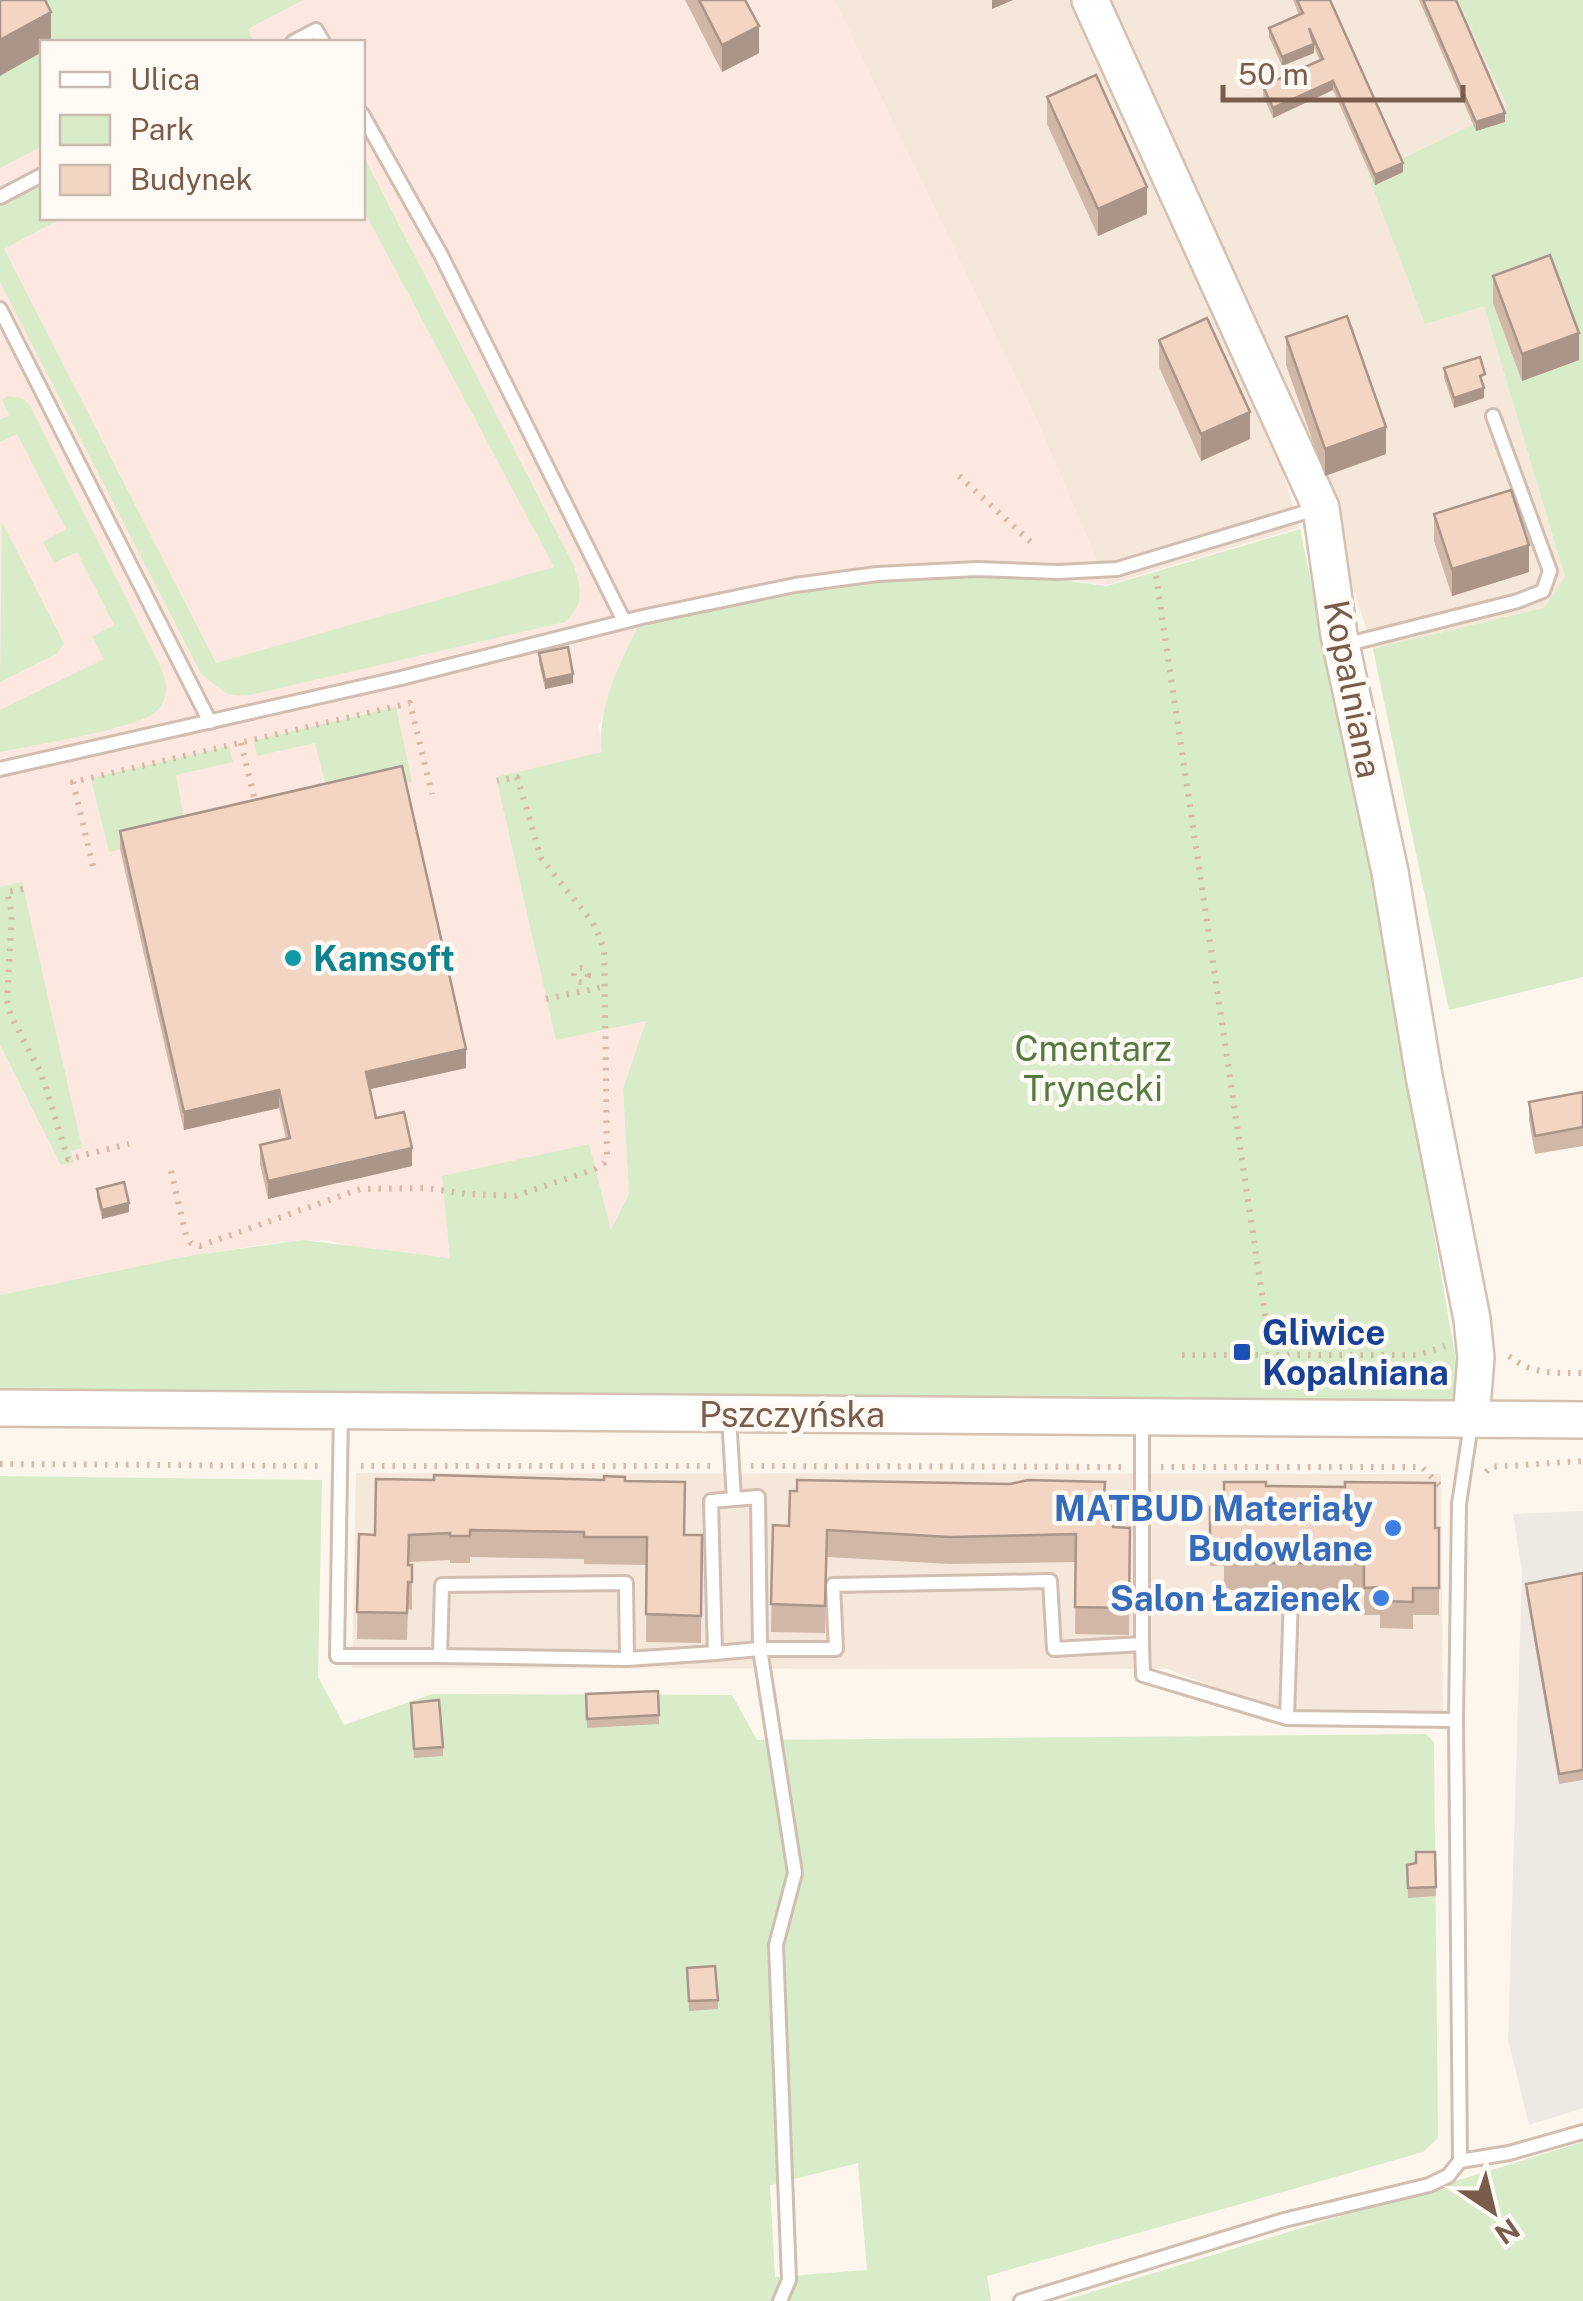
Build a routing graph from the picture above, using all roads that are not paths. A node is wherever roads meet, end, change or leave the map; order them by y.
1 (1090, 0) edge
2 (297, 40) edge
3 (321, 40) edge
4 (365, 119) edge
5 (40, 175) edge
6 (0, 197) edge
7 (0, 309) edge
8 (1493, 416) dead end
9 (1321, 508) junction
10 (624, 622) junction
11 (1342, 645) junction
12 (210, 722) junction
13 (0, 769) edge
14 (0, 1408) edge
15 (341, 1410) junction
16 (728, 1414) junction
17 (1142, 1417) junction
18 (1472, 1419) junction
19 (1583, 1420) edge
20 (734, 1499) junction
21 (1291, 1596) dead end
22 (1142, 1644) junction
23 (760, 1649) junction
24 (716, 1652) junction
25 (440, 1656) junction
26 (627, 1659) junction
27 (1288, 1718) junction
28 (1456, 1720) junction
29 (1583, 2132) edge
30 (1460, 2161) junction
31 (780, 2301) edge
32 (1021, 2301) edge

1 - 9 main road, Kopalniana
2 - 3 lane
4 - 10 lane
5 - 6 lane
7 - 12 lane
8 - 11 lane
9 - 10 lane
9 - 11 main road, Kopalniana
10 - 12 lane
11 - 18 main road, Kopalniana
12 - 13 lane
14 - 15 main road, Pszczyńska
15 - 16 main road, Pszczyńska
15 - 25 lane
16 - 17 main road, Pszczyńska
16 - 20 lane
17 - 18 main road, Pszczyńska
17 - 22 lane
18 - 19 main road, Pszczyńska
18 - 28 lane
20 - 23 lane
20 - 24 lane
21 - 27 lane
22 - 23 lane
22 - 27 lane
23 - 24 lane
23 - 31 lane
24 - 26 lane
25 - 26 lane
25 - 26 lane
27 - 28 lane
28 - 30 lane
29 - 30 lane
30 - 32 lane

